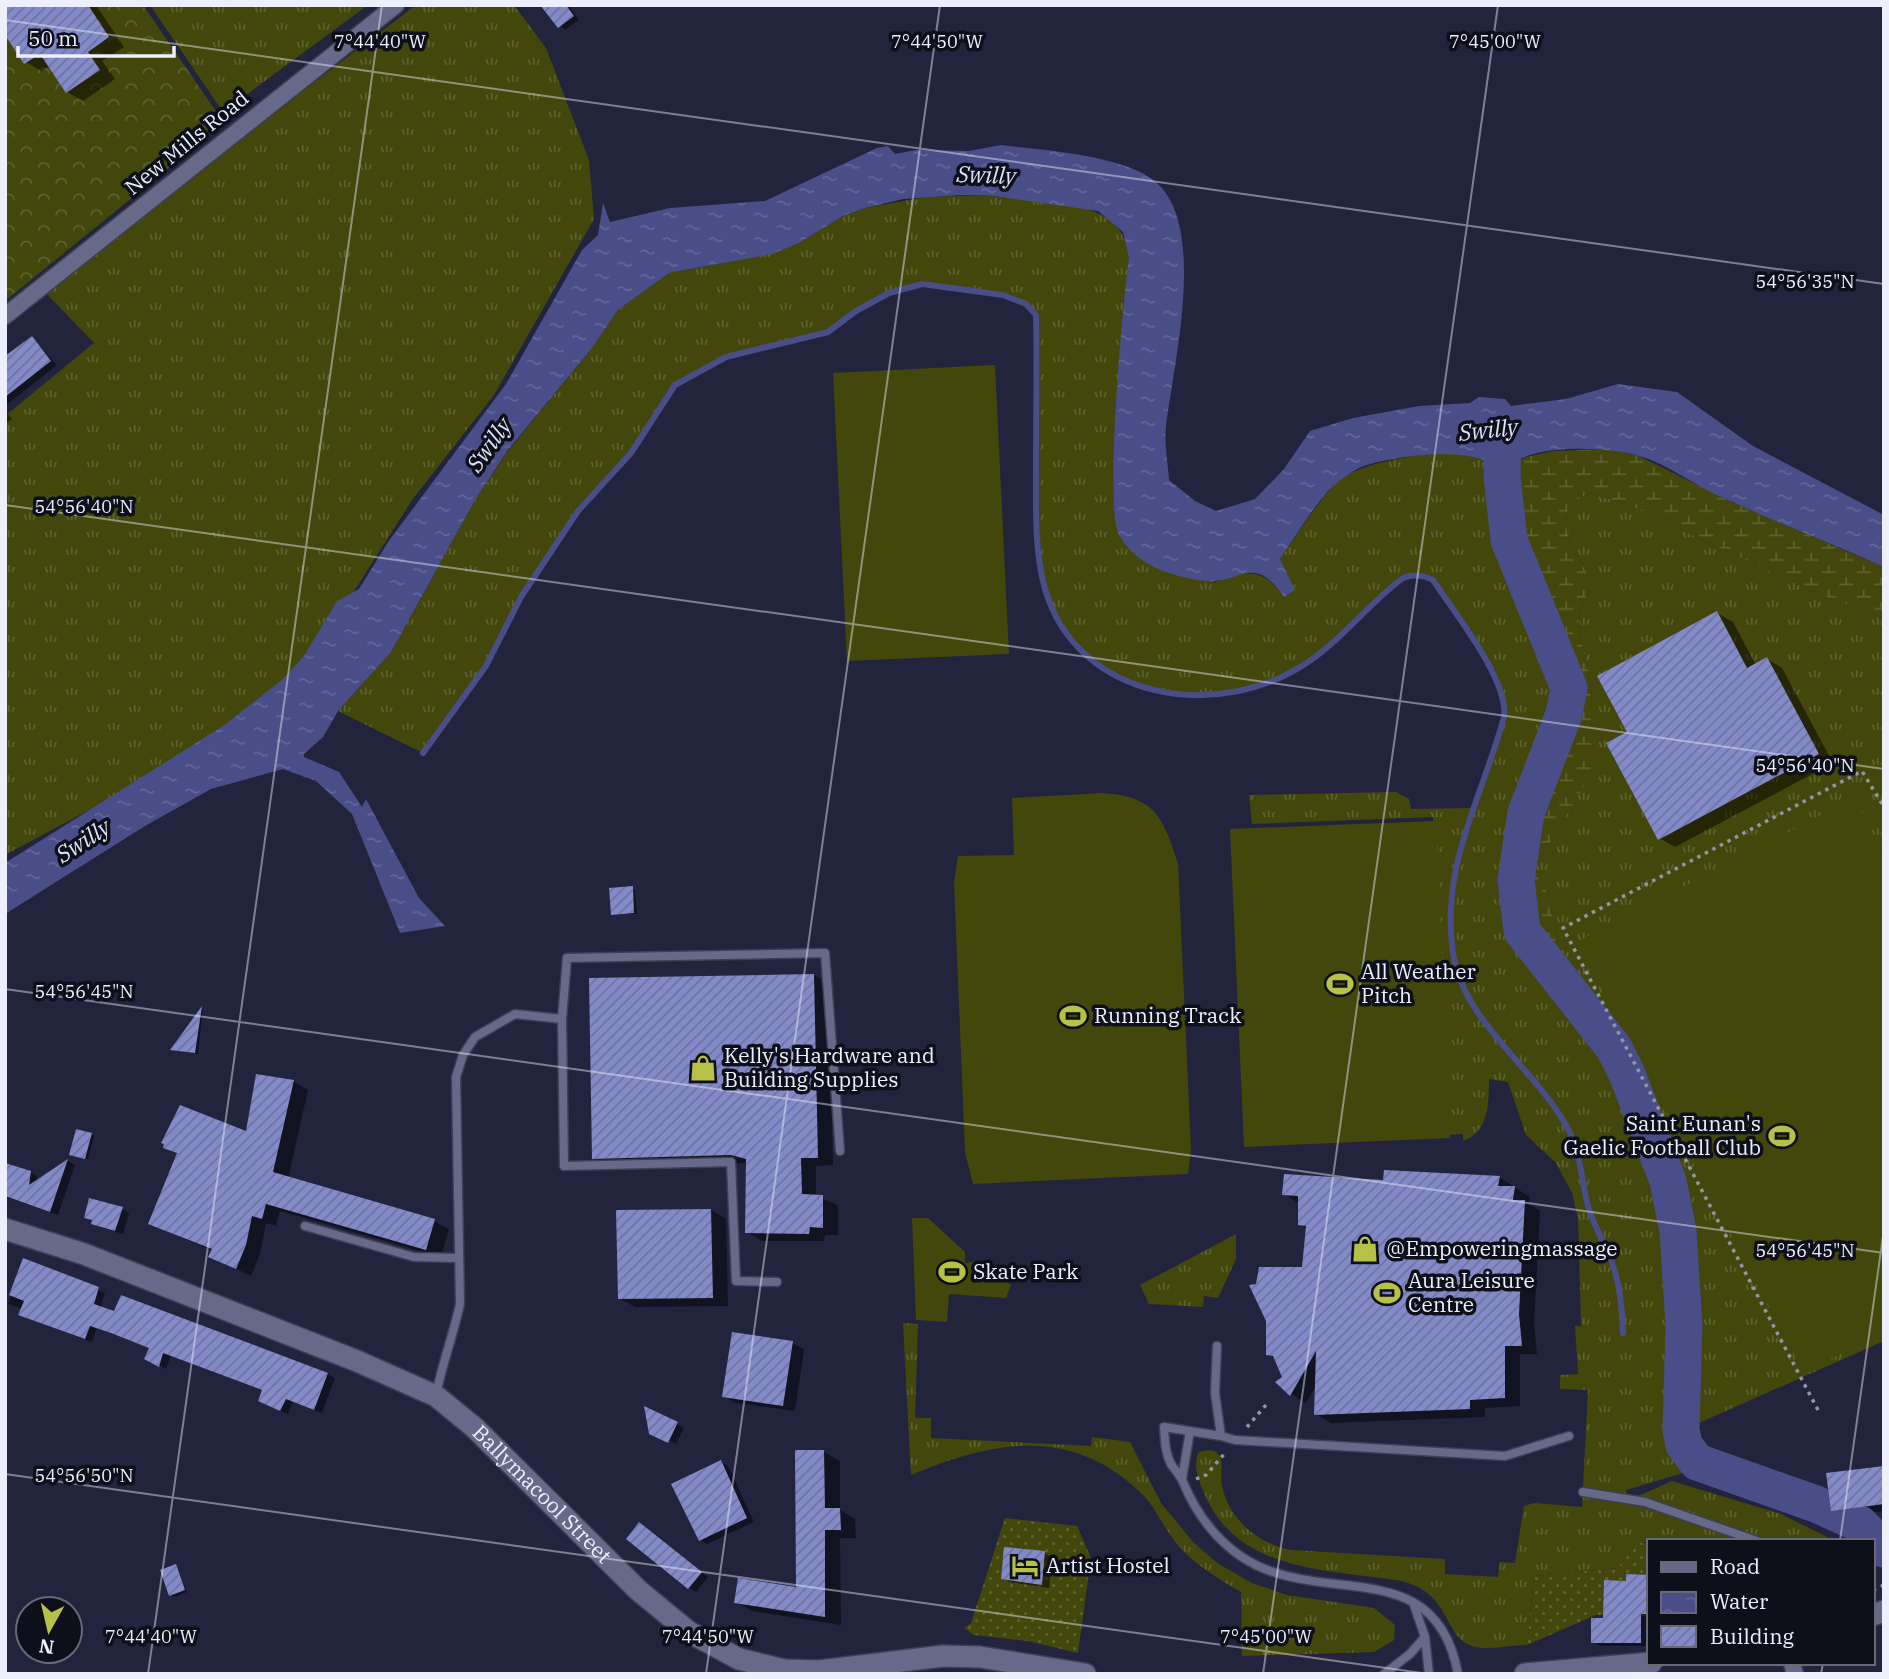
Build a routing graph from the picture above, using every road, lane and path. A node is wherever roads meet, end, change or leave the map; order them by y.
1 (397, 5) edge
2 (5, 316) edge
3 (1884, 801) edge
4 (562, 1019) junction
5 (840, 1151) dead end
6 (305, 1226) dead end
7 (5, 1229) edge
8 (458, 1258) junction
9 (777, 1282) dead end
10 (1217, 1346) dead end
11 (436, 1396) junction
12 (1266, 1405) dead end
13 (1818, 1410) dead end
14 (1190, 1432) junction
15 (1221, 1436) junction
16 (1569, 1436) dead end
17 (1236, 1440) junction
18 (1182, 1482) junction
19 (1583, 1492) dead end
20 (1751, 1539) edge
21 (1884, 1586) edge
22 (1875, 1589) edge
23 (1414, 1605) junction
24 (1425, 1637) junction
25 (1647, 1663) edge
26 (761, 1670) edge
27 (1084, 1674) edge
28 (1384, 1674) edge
29 (1429, 1674) edge
30 (1458, 1674) edge
31 (1525, 1674) edge

1 - 2 street, New Mills Road
3 - 13 path
4 - 5 lane
4 - 8 lane
4 - 9 lane
6 - 8 lane
7 - 11 main road, Ballymacool Street
8 - 11 lane
10 - 15 lane
11 - 26 main road, Ballymacool Street
12 - 17 path
14 - 15 lane
14 - 18 lane
14 - 18 lane
15 - 17 lane
16 - 17 lane
17 - 18 path
18 - 23 lane
19 - 20 lane
21 - 22 path
23 - 24 lane
23 - 30 lane
24 - 28 lane
24 - 29 lane
25 - 31 main road
26 - 27 main road, Ballymacool Street

